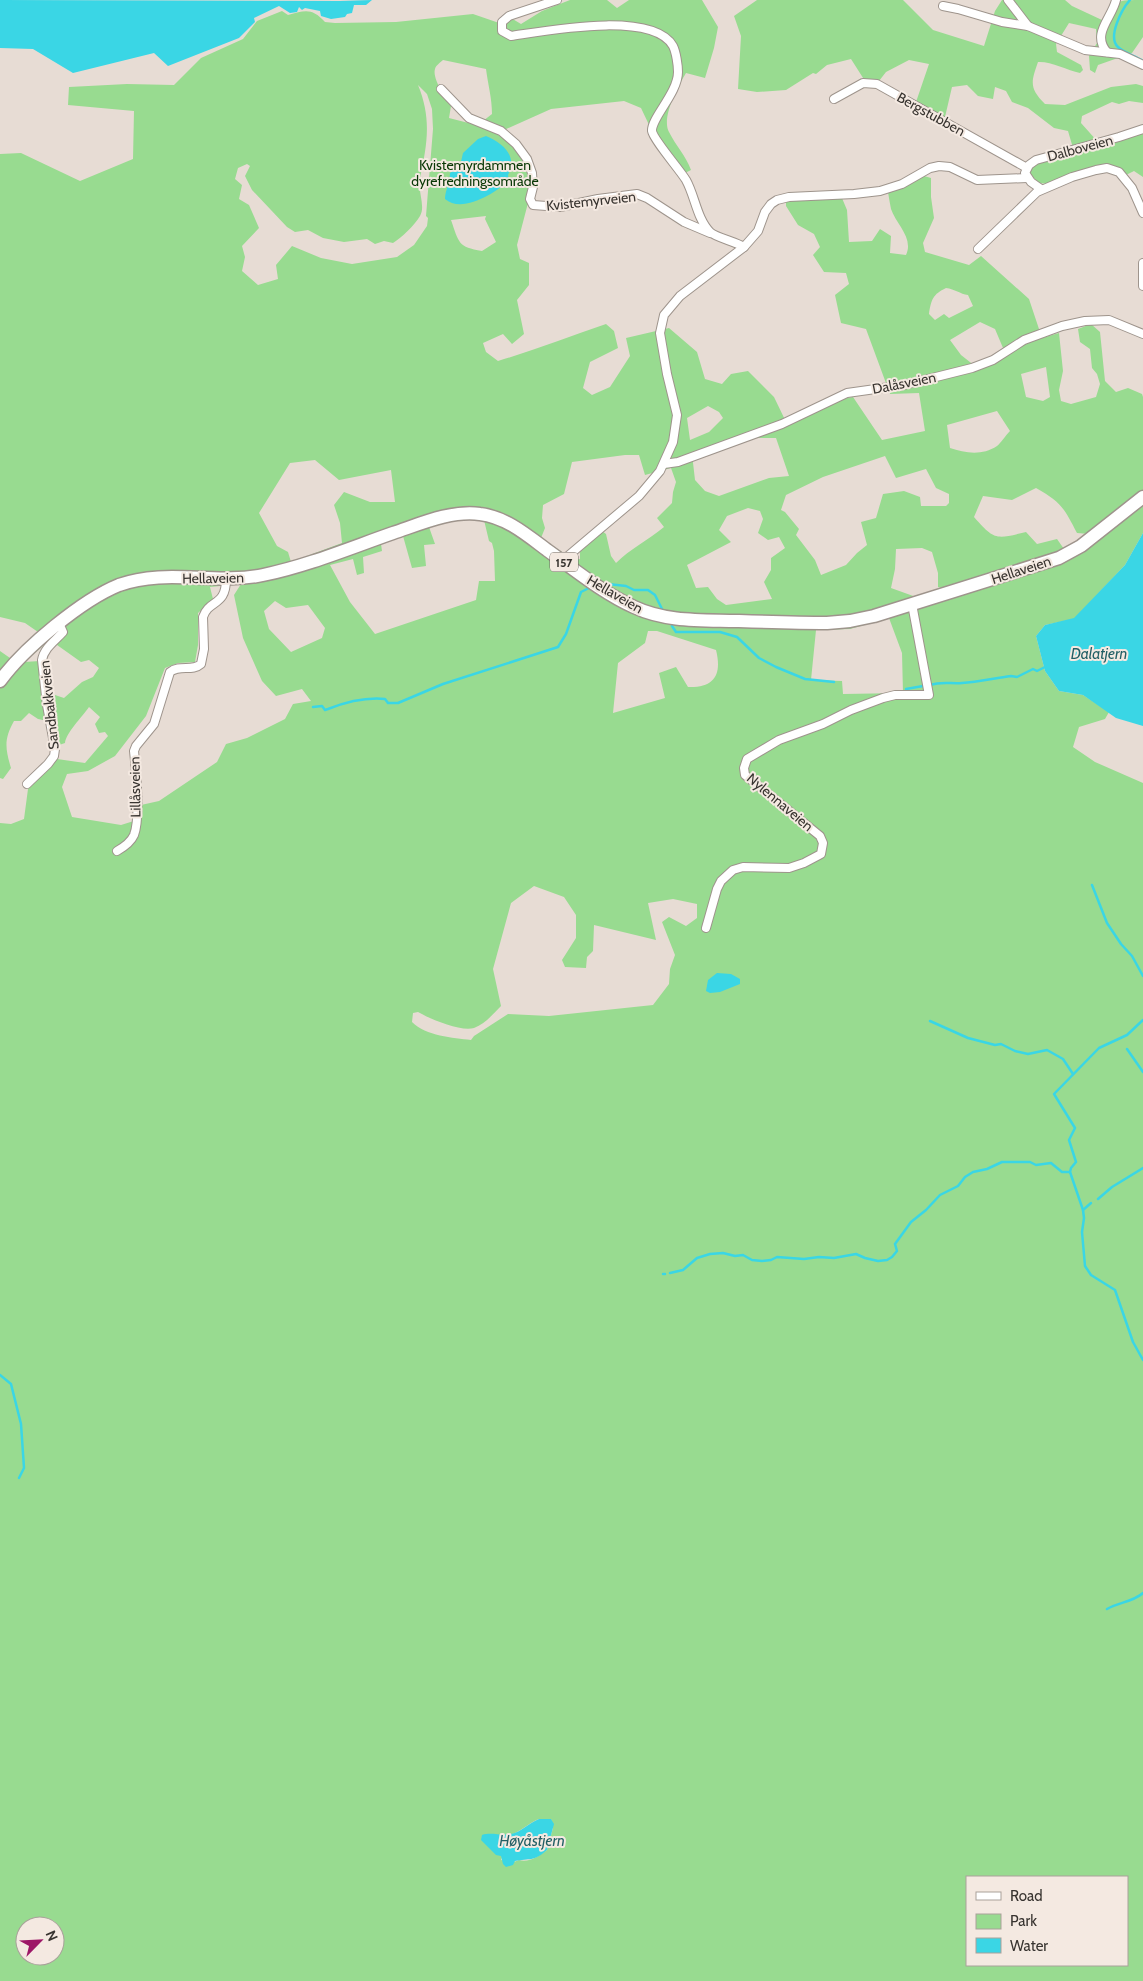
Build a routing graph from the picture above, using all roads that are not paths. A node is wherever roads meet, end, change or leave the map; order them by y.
1 (557, 0) edge
2 (1008, 0) edge
3 (1116, 0) edge
4 (943, 6) dead end
5 (1028, 26) junction
6 (1107, 52) junction
7 (1143, 65) edge
8 (440, 90) dead end
9 (834, 99) dead end
10 (1143, 129) edge
11 (1027, 168) junction
12 (1028, 178) junction
13 (1041, 189) junction
14 (1143, 213) edge
15 (710, 233) junction
16 (744, 247) junction
17 (978, 249) dead end
18 (1143, 263) edge
19 (1143, 286) edge
20 (1143, 334) edge
21 (664, 464) junction
22 (1143, 497) edge
23 (562, 561) junction
24 (226, 579) junction
25 (912, 604) junction
26 (59, 623) junction
27 (0, 681) edge
28 (27, 784) dead end
29 (117, 851) dead end
30 (706, 928) dead end

1 - 15 street
2 - 5 street
3 - 6 street
4 - 5 street
5 - 6 street
6 - 7 street
8 - 15 street, Kvistemyrveien
9 - 11 street, Bergstubben
10 - 11 street, Dalboveien
11 - 12 street
12 - 13 street
12 - 16 street
13 - 14 street, Dalboveien
13 - 17 street
15 - 16 street
16 - 21 street
18 - 19 street
20 - 21 street, Dalåsveien
21 - 23 street
22 - 25 main road, Hellaveien / 157
23 - 24 main road, Hellaveien / 157
23 - 25 main road, Hellaveien / 157
24 - 26 main road, Hellaveien / 157
24 - 29 street, Lillåsveien
25 - 30 street, Nylennaveien
26 - 27 main road, Hellaveien / 157
26 - 28 street, Sandbakkveien

